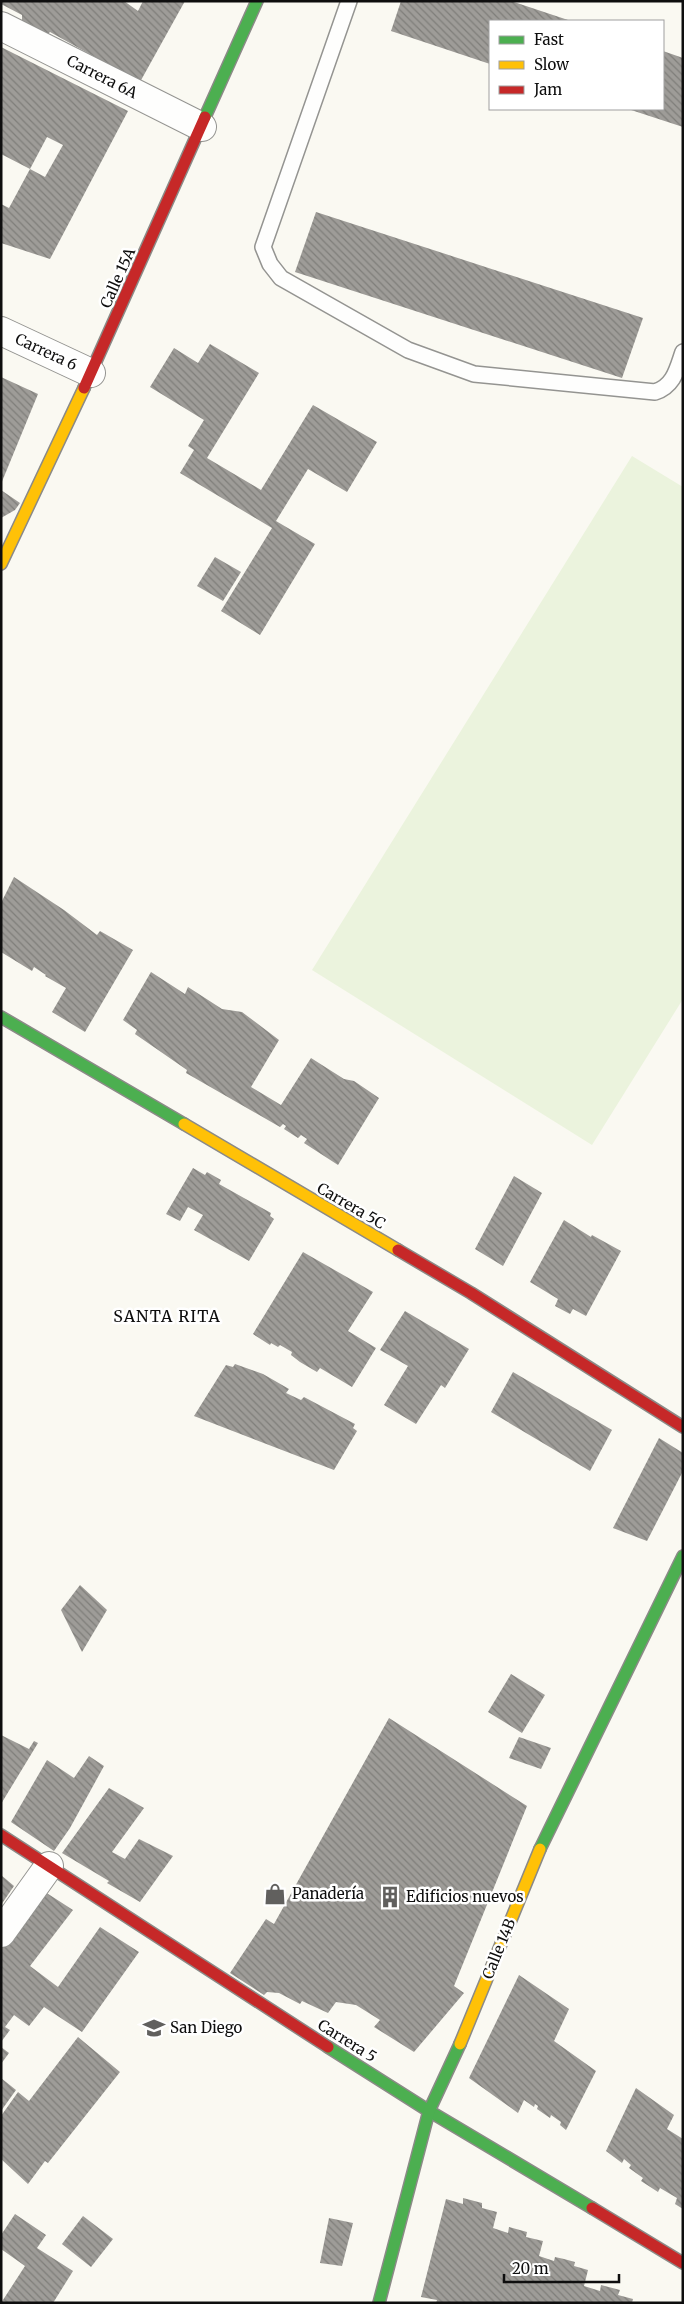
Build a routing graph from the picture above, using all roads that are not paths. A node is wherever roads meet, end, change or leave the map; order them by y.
1 (257, 1) edge
2 (348, 1) edge
3 (1, 26) edge
4 (202, 127) junction
5 (1, 331) edge
6 (683, 352) edge
7 (91, 373) junction
8 (1, 564) edge
9 (1, 1017) edge
10 (683, 1427) edge
11 (683, 1556) edge
12 (1, 1834) edge
13 (49, 1866) junction
14 (1, 1933) edge
15 (429, 2111) junction
16 (683, 2262) edge
17 (379, 2303) edge

1 - 4 street, Calle 15A
2 - 6 lane
3 - 4 street, Carrera 6A
4 - 7 street, Calle 15A
5 - 7 street, Carrera 6
7 - 8 street, Calle 15A
9 - 10 street, Carrera 5C
11 - 15 street, Calle 14B
12 - 13 street, Carrera 5
13 - 14 street
13 - 15 street, Carrera 5
15 - 16 street, Carrera 5
15 - 17 street, Calle 14B

